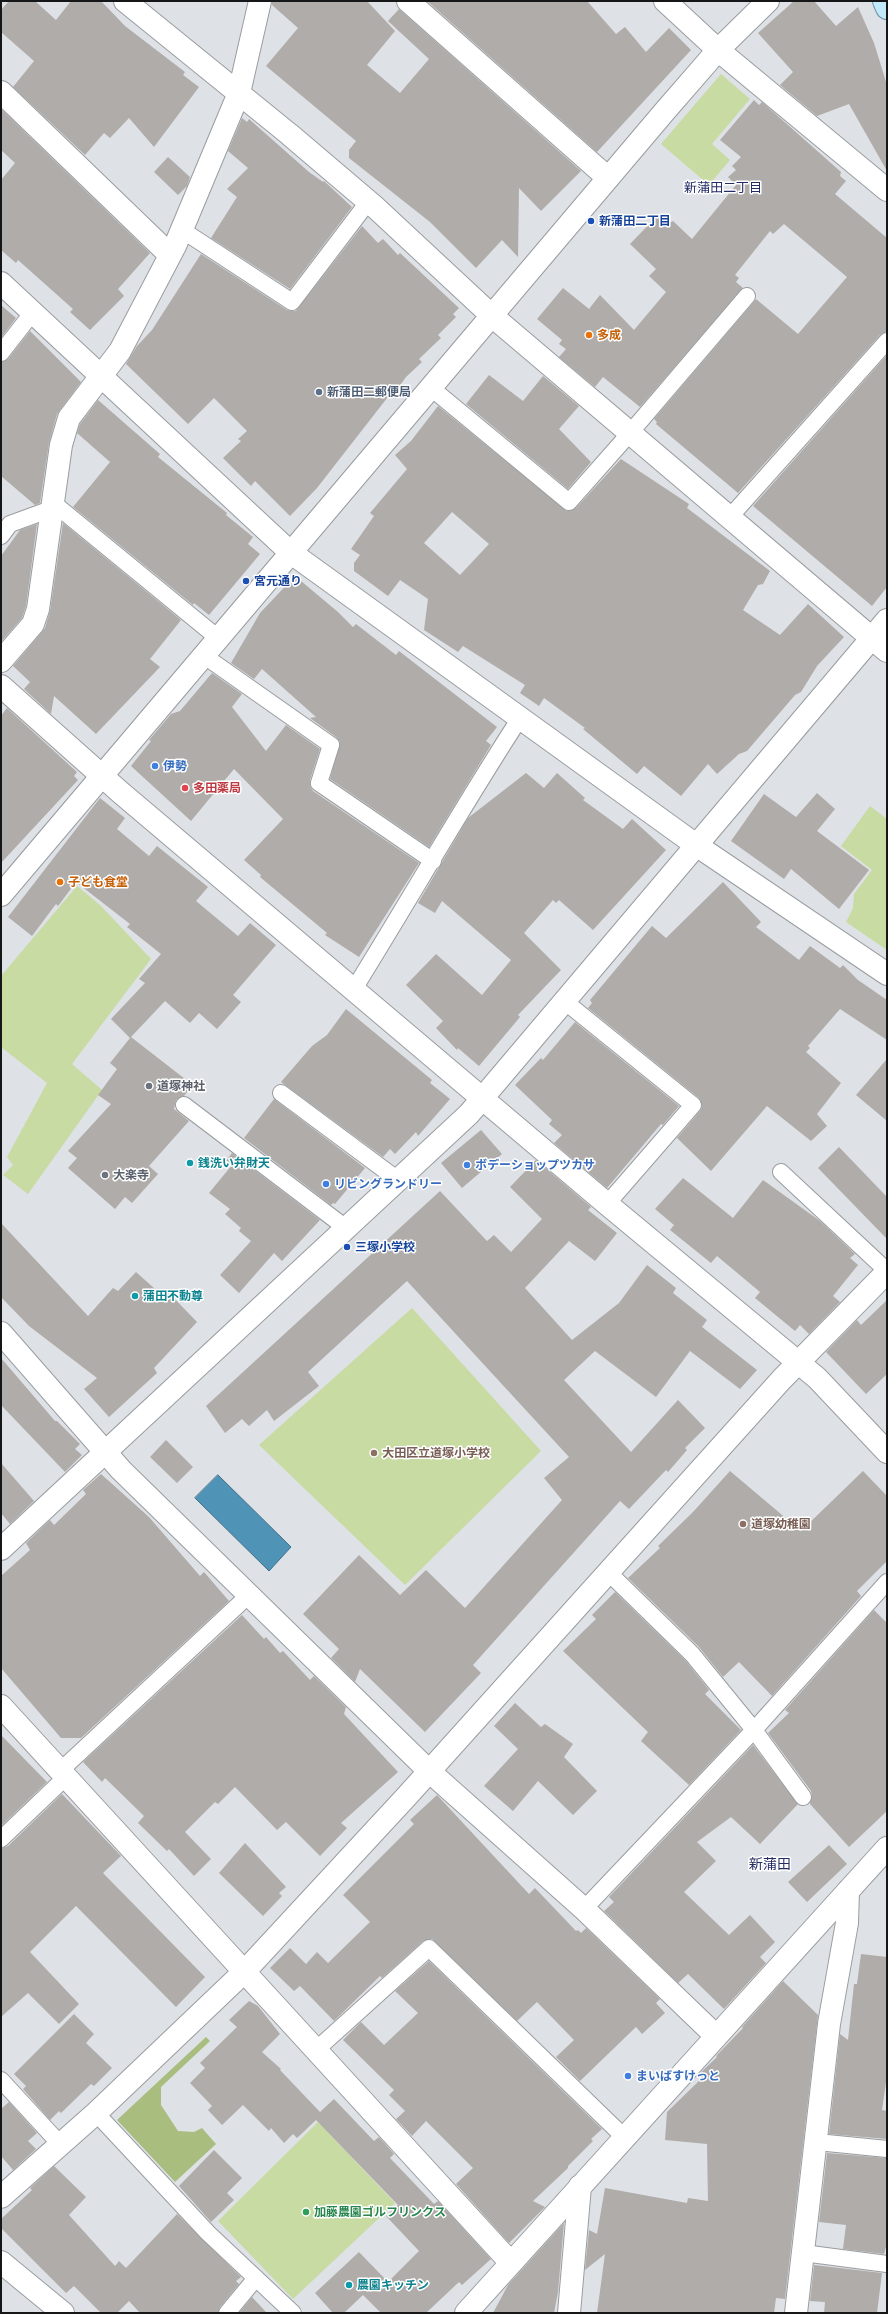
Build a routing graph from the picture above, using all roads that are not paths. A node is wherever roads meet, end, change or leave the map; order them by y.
1 (125, 1) edge
2 (260, 1) edge
3 (408, 1) edge
4 (665, 1) edge
5 (768, 1) edge
6 (884, 1) edge
7 (887, 8) edge
8 (718, 50) junction
9 (1, 92) edge
10 (239, 93) junction
11 (608, 178) junction
12 (887, 190) edge
13 (368, 202) junction
14 (182, 230) junction
15 (170, 255) junction
16 (1, 282) edge
17 (746, 296) dead end
18 (33, 312) junction
19 (491, 315) junction
20 (887, 341) edge
21 (1, 352) edge
22 (102, 376) junction
23 (430, 387) junction
24 (630, 433) junction
25 (52, 505) junction
26 (729, 518) junction
27 (1, 536) edge
28 (290, 552) junction
29 (887, 620) edge
30 (218, 638) junction
31 (879, 645) edge
32 (203, 655) junction
33 (1, 661) edge
34 (2, 688) edge
35 (520, 718) junction
36 (101, 776) junction
37 (696, 845) junction
38 (433, 860) junction
39 (1, 894) edge
40 (887, 974) edge
41 (354, 989) junction
42 (563, 1000) junction
43 (281, 1093) dead end
44 (483, 1097) junction
45 (184, 1105) dead end
46 (781, 1172) dead end
47 (398, 1180) junction
48 (607, 1204) junction
49 (346, 1228) junction
50 (887, 1272) edge
51 (1, 1333) edge
52 (798, 1361) junction
53 (887, 1452) edge
54 (105, 1453) junction
55 (4, 1540) edge
56 (608, 1572) junction
57 (887, 1582) edge
58 (250, 1594) junction
59 (1, 1706) edge
60 (754, 1730) junction
61 (429, 1771) junction
62 (64, 1773) junction
63 (803, 1797) dead end
64 (1, 1839) edge
65 (887, 1848) edge
66 (848, 1891) junction
67 (584, 1909) junction
68 (245, 1971) junction
69 (716, 2036) junction
70 (317, 2049) junction
71 (1, 2080) edge
72 (96, 2113) junction
73 (624, 2137) junction
74 (817, 2142) junction
75 (60, 2144) junction
76 (887, 2149) edge
77 (580, 2186) junction
78 (1, 2197) edge
79 (803, 2253) junction
80 (1, 2262) edge
81 (511, 2263) junction
82 (887, 2264) edge
83 (256, 2278) junction
84 (63, 2313) edge
85 (227, 2313) edge
86 (293, 2313) edge
87 (466, 2313) edge
88 (569, 2313) edge
89 (796, 2313) edge

1 - 10 street
2 - 10 street
3 - 11 street
4 - 8 street
5 - 8 street
6 - 7 main road
8 - 11 street
8 - 12 street
9 - 15 street
10 - 13 street
10 - 14 street
11 - 19 street
13 - 14 lane
13 - 19 street
14 - 15 street
15 - 22 street
16 - 18 street
17 - 24 lane
18 - 21 lane
18 - 22 street
19 - 23 street
19 - 24 street
20 - 26 lane
22 - 25 street
22 - 28 street
23 - 24 lane
23 - 28 street
24 - 26 street
25 - 27 lane
25 - 30 lane
25 - 33 street
26 - 31 street
28 - 30 street
28 - 35 street
29 - 31 street
30 - 32 street
31 - 37 street
32 - 36 street
32 - 38 lane
34 - 36 street
35 - 37 street
35 - 38 lane
36 - 39 street
36 - 41 street
37 - 40 street
37 - 42 street
38 - 41 lane
41 - 44 street
42 - 44 street
42 - 48 lane
43 - 47 lane
44 - 47 street
44 - 48 street
45 - 49 lane
46 - 50 lane
47 - 49 street
48 - 52 street
49 - 54 street
50 - 52 street
51 - 54 street
52 - 53 street
52 - 56 street
54 - 55 street
54 - 58 street
56 - 60 lane
56 - 61 street
57 - 60 lane
58 - 61 street
58 - 62 lane
59 - 62 street
60 - 63 lane
60 - 67 lane
61 - 67 street
61 - 68 street
62 - 64 lane
62 - 68 street
65 - 66 street
66 - 69 street
66 - 74 street
67 - 69 street
68 - 70 street
68 - 72 street
69 - 73 street
70 - 73 lane
70 - 81 street
71 - 75 lane
72 - 75 street
72 - 83 lane
73 - 77 street
74 - 76 lane
74 - 79 street
75 - 78 street
77 - 81 street
77 - 88 street
79 - 82 lane
79 - 89 street
80 - 84 street
81 - 87 street
83 - 85 lane
83 - 86 lane

